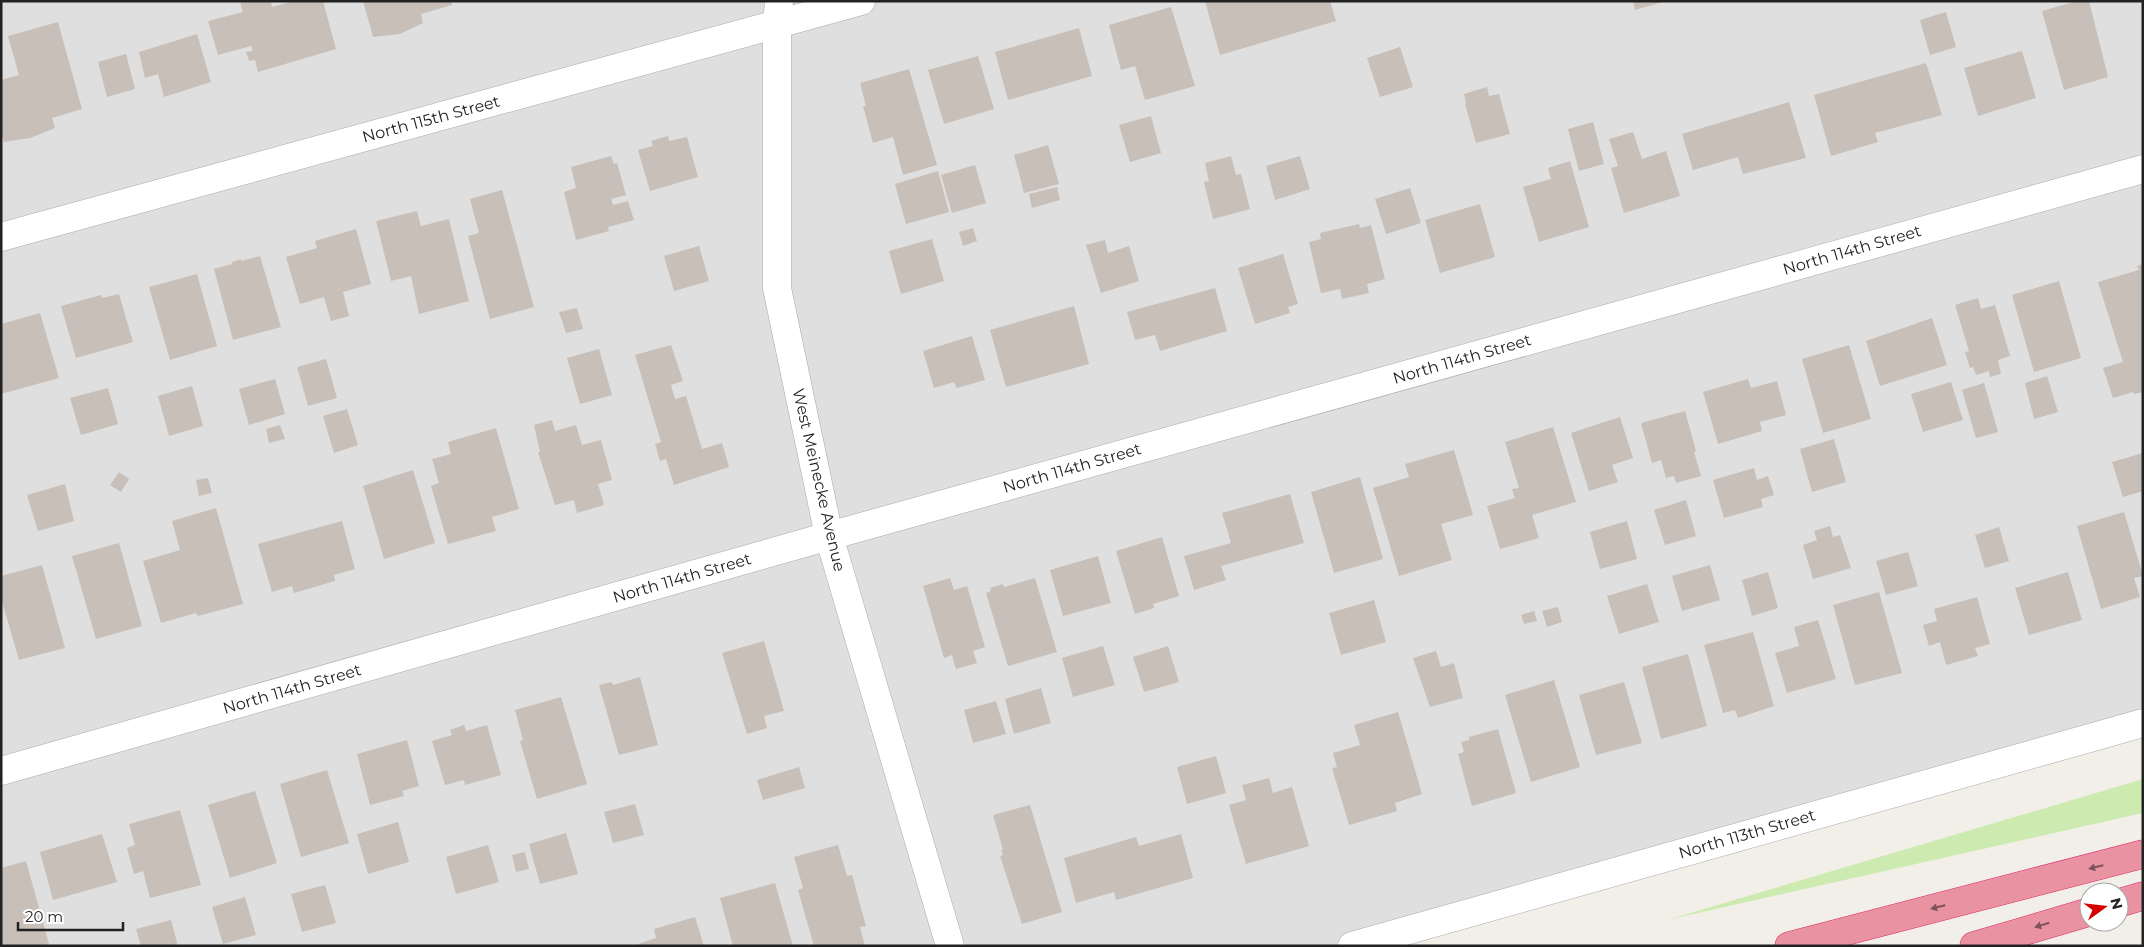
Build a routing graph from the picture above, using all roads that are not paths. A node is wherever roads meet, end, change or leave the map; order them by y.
1 (861, 1) edge
2 (778, 13) edge
3 (2143, 168) edge
4 (1, 237) edge
5 (829, 536) junction
6 (2143, 723) edge
7 (1, 771) edge
8 (2143, 854) edge
9 (2143, 896) edge
10 (2129, 900) edge
11 (2079, 915) edge
12 (950, 946) edge
13 (1352, 946) edge
14 (1790, 946) edge
15 (1974, 946) edge

1 - 2 street, North 115th Street
2 - 4 street, North 115th Street
2 - 5 street, West Meinecke Avenue
3 - 5 street, North 114th Street
5 - 7 street, North 114th Street
5 - 12 street, West Meinecke Avenue
6 - 13 street, North 113th Street
8 -> 14 highway
9 - 10 highway
11 -> 15 highway

